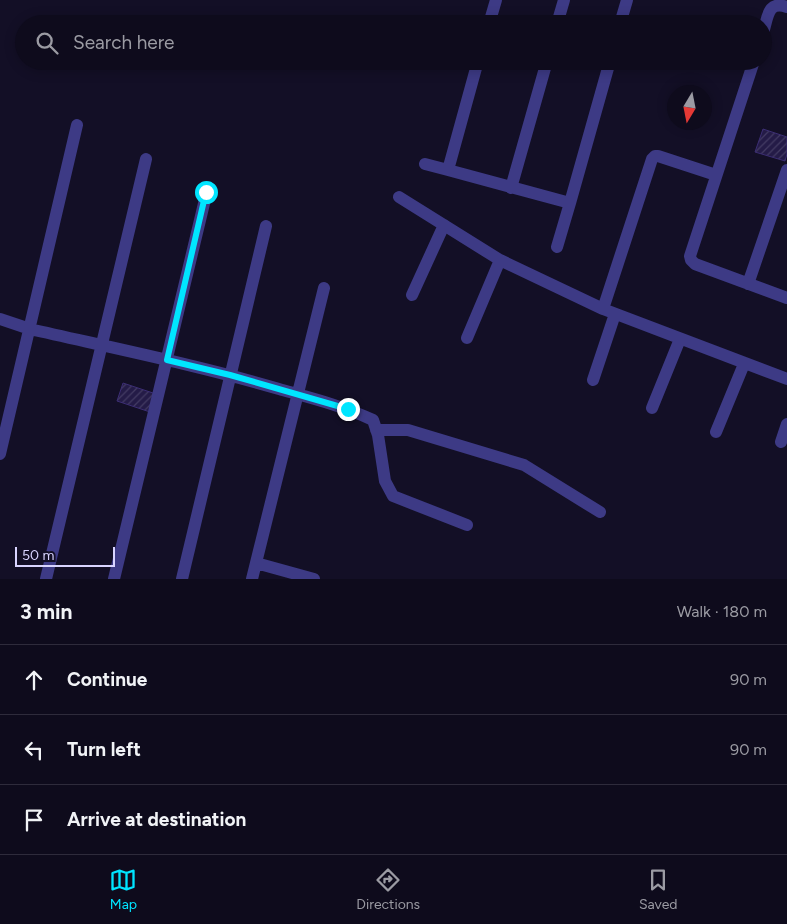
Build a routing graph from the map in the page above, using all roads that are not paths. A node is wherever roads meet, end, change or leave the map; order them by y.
1 (496, 0) edge
2 (564, 0) edge
3 (627, 0) edge
4 (782, 4) edge
5 (492, 15) edge
6 (560, 15) edge
7 (623, 15) edge
8 (769, 15) edge
9 (476, 70) edge
10 (544, 70) edge
11 (607, 70) edge
12 (751, 70) edge
13 (77, 125) dead end
14 (146, 159) dead end
15 (425, 164) dead end
16 (448, 170) junction
17 (787, 170) edge
18 (716, 174) junction
19 (511, 188) junction
20 (206, 192) dead end
21 (399, 197) dead end
22 (570, 203) junction
23 (444, 225) junction
24 (266, 226) dead end
25 (557, 248) dead end
26 (500, 260) junction
27 (748, 284) junction
28 (324, 288) dead end
29 (412, 295) dead end
30 (787, 298) edge
31 (603, 309) junction
32 (615, 314) junction
33 (0, 319) edge
34 (30, 329) junction
35 (467, 338) dead end
36 (680, 339) junction
37 (102, 346) junction
38 (167, 360) junction
39 (744, 364) junction
40 (230, 375) junction
41 (787, 379) edge
42 (593, 380) dead end
43 (297, 394) junction
44 (652, 408) dead end
45 (787, 424) edge
46 (376, 430) junction
47 (716, 432) dead end
48 (781, 442) dead end
49 (0, 454) edge
50 (600, 512) dead end
51 (467, 525) dead end
52 (256, 563) junction
53 (46, 579) edge
54 (114, 579) edge
55 (182, 579) edge
56 (252, 579) edge
57 (314, 579) edge

1 - 5 street
2 - 6 street
3 - 7 street
4 - 8 street
9 - 16 street
10 - 19 street
11 - 22 street
12 - 18 street
13 - 34 street
14 - 37 street
15 - 16 street
16 - 19 street
17 - 27 street
18 - 27 street
18 - 31 street
19 - 22 street
20 - 38 street
21 - 23 street
22 - 25 street
23 - 26 street
23 - 29 street
24 - 40 street
26 - 31 street
26 - 35 street
27 - 30 street
28 - 43 street
31 - 32 street
32 - 36 street
32 - 42 street
33 - 34 street
34 - 37 street
34 - 49 street
36 - 39 street
36 - 44 street
37 - 38 street
37 - 53 street
38 - 40 street
38 - 54 street
39 - 41 street
39 - 47 street
40 - 43 street
40 - 55 street
43 - 46 street
43 - 52 street
45 - 48 street
46 - 50 street
46 - 51 street
52 - 56 street
52 - 57 street

